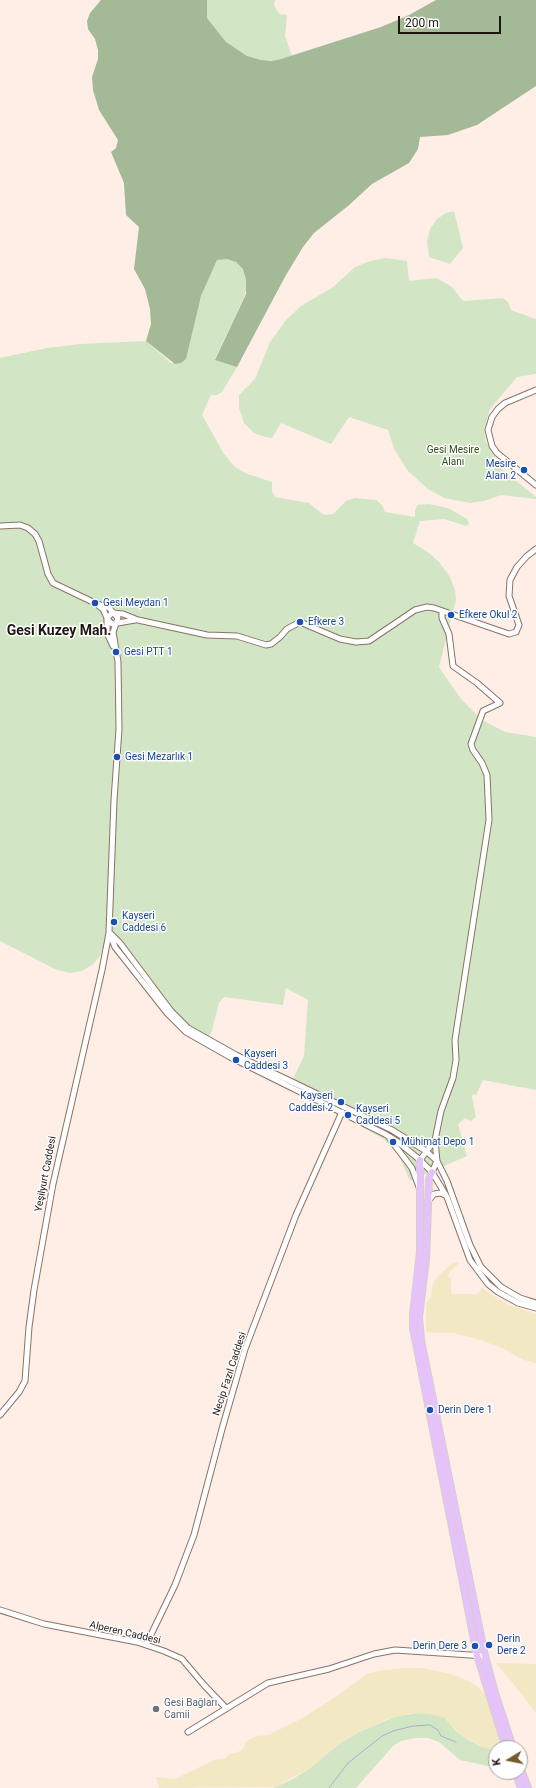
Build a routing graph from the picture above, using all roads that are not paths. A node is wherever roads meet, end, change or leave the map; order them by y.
1 (536, 390) edge
2 (536, 485) edge
3 (0, 526) edge
4 (536, 549) edge
5 (95, 603) junction
6 (442, 611) junction
7 (114, 613) junction
8 (107, 618) junction
9 (138, 620) junction
10 (115, 624) junction
11 (116, 652) junction
12 (109, 932) junction
13 (342, 1112) junction
14 (385, 1134) junction
15 (435, 1140) junction
16 (426, 1151) junction
17 (420, 1160) junction
18 (436, 1161) junction
19 (432, 1172) junction
20 (421, 1197) junction
21 (447, 1197) junction
22 (428, 1202) junction
23 (536, 1303) edge
24 (536, 1308) edge
25 (0, 1415) edge
26 (0, 1610) edge
27 (146, 1645) junction
28 (477, 1655) junction
29 (485, 1656) junction
30 (226, 1708) junction
31 (188, 1732) dead end
32 (504, 1740) edge
33 (510, 1740) edge

1 - 2 street
3 - 5 street
4 - 6 street
5 - 7 street
5 - 8 street
6 - 9 street
6 - 15 street
7 - 8 street
7 - 9 street
7 - 10 street
8 - 10 street
8 - 11 street
9 - 10 street
10 - 11 street, Yeşilyurt Caddesi
11 - 12 street, Yeşilyurt Caddesi
12 - 13 street
12 - 16 street
12 - 25 street, Yeşilyurt Caddesi
13 - 14 street
13 - 27 street, Necip Fazıl Caddesi
14 - 17 street
14 - 20 street
15 - 16 street
15 - 18 street
16 - 17 street
16 - 18 street
17 - 19 street
17 - 20 main road
18 - 19 street
18 - 23 street
19 - 21 street
19 - 22 main road
20 - 28 main road
21 - 22 street
21 - 24 street
22 - 29 main road
26 - 27 street, Alperen Caddesi
27 - 30 street, Alperen Caddesi
28 - 29 street
28 - 30 street
28 - 32 main road
29 - 33 main road
30 - 31 street

